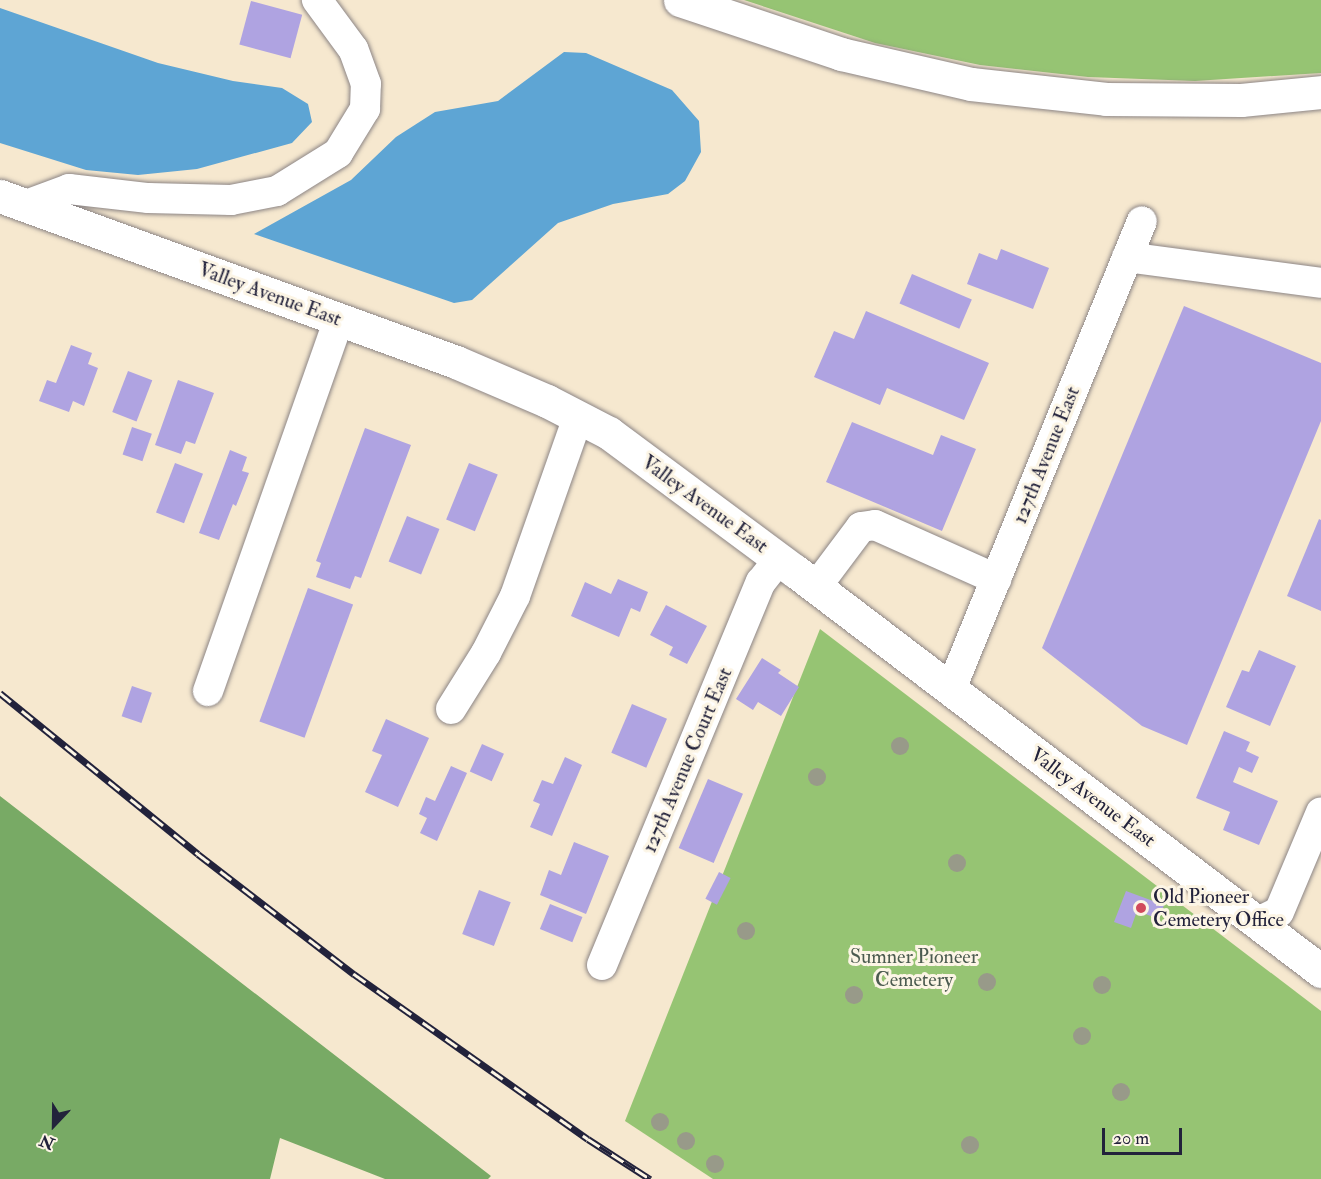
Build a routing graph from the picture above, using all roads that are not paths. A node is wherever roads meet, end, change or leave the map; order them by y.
1 (316, 0) edge
2 (680, 0) edge
3 (1321, 92) edge
4 (13, 201) edge
5 (1142, 221) dead end
6 (1127, 257) junction
7 (1321, 283) edge
8 (339, 319) junction
9 (578, 417) junction
10 (779, 559) junction
11 (996, 579) junction
12 (816, 587) junction
13 (951, 689) junction
14 (208, 691) dead end
15 (451, 709) dead end
16 (1321, 812) edge
17 (1257, 923) junction
18 (602, 965) dead end
19 (1321, 971) edge

1 - 4 street
2 - 3 main road
4 - 8 main road, Valley Avenue East
5 - 6 street, 127th Avenue East
6 - 7 street
6 - 11 street, 127th Avenue East
8 - 9 main road, Valley Avenue East
8 - 14 street
9 - 10 main road, Valley Avenue East
9 - 15 street
10 - 12 main road, Valley Avenue East
10 - 18 street, 127th Avenue Court East
11 - 12 street
11 - 13 street, 127th Avenue East
12 - 13 main road, Valley Avenue East
13 - 17 main road, Valley Avenue East
16 - 17 street
17 - 19 main road, Valley Avenue East

